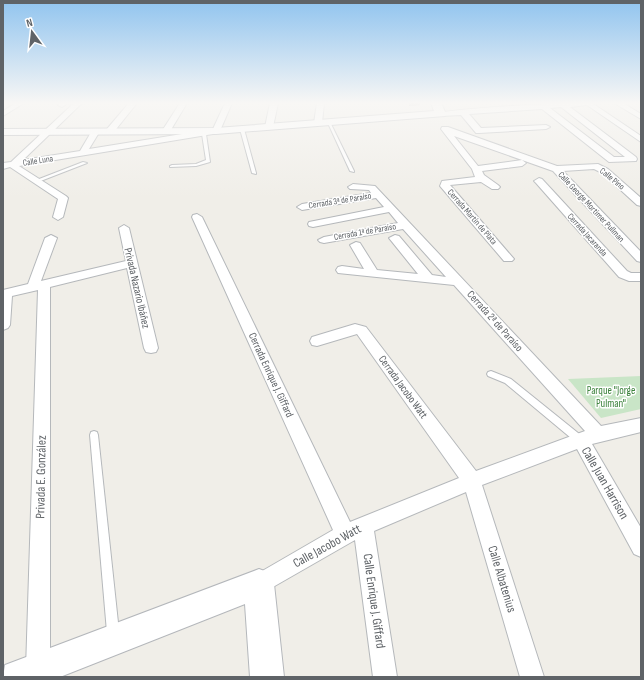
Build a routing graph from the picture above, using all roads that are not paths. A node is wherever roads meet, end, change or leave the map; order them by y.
1 (204, 134) edge
2 (45, 135) edge
3 (94, 135) edge
4 (200, 135) edge
5 (244, 135) edge
6 (330, 135) edge
7 (450, 135) edge
8 (459, 135) edge
9 (580, 135) edge
10 (602, 135) edge
11 (82, 154) junction
12 (85, 163) dead end
13 (522, 163) dead end
14 (3, 166) edge
15 (172, 166) dead end
16 (14, 167) junction
17 (556, 169) junction
18 (352, 170) dead end
19 (3, 173) edge
20 (254, 173) dead end
21 (478, 173) junction
22 (36, 181) junction
23 (539, 181) dead end
24 (353, 187) dead end
25 (495, 187) dead end
26 (378, 195) junction
27 (641, 203) edge
28 (302, 207) dead end
29 (390, 209) junction
30 (58, 217) dead end
31 (197, 217) dead end
32 (313, 224) dead end
33 (406, 225) junction
34 (124, 228) dead end
35 (51, 238) dead end
36 (395, 238) dead end
37 (324, 240) dead end
38 (356, 245) dead end
39 (641, 259) edge
40 (508, 260) dead end
41 (132, 263) junction
42 (342, 270) dead end
43 (372, 272) junction
44 (641, 277) edge
45 (428, 279) junction
46 (459, 282) junction
47 (38, 286) junction
48 (5, 294) edge
49 (3, 325) edge
50 (317, 341) dead end
51 (151, 348) dead end
52 (491, 374) dead end
53 (641, 426) edge
54 (598, 434) junction
55 (94, 435) dead end
56 (581, 441) junction
57 (472, 481) junction
58 (354, 530) junction
59 (641, 547) edge
60 (260, 584) junction
61 (114, 640) junction
62 (27, 673) edge
63 (267, 677) edge
64 (385, 677) edge
65 (532, 677) edge

1 - 15 lane
2 - 16 street
3 - 11 street
4 - 11 street, Calle Luna
5 - 20 lane
6 - 18 lane
7 - 21 street
8 - 17 street, Calle George Mortimer Pullman
9 - 10 street
11 - 16 street, Calle Luna
12 - 22 lane
13 - 21 street
14 - 16 street, Calle Luna
16 - 19 street
16 - 22 street
17 - 27 street, Calle Pino
17 - 39 street, Calle George Mortimer Pullman
21 - 25 street
21 - 40 street, Cerrada Martín de Plata
22 - 30 street
23 - 44 street, Cerrada Jacaranda
24 - 26 street, Cerrada 2ª de Paraíso
26 - 28 street, Cerrada 3ª de Paraíso
26 - 29 street, Cerrada 2ª de Paraíso
29 - 32 street
29 - 33 street, Cerrada 2ª de Paraíso
31 - 58 street, Cerrada Enrique J. Giffard
33 - 37 street, Cerrada 1ª de Paraíso
33 - 46 street, Cerrada 2ª de Paraíso
34 - 41 street, Privada Nazario Ibáñez
35 - 47 street, Privada E. González
36 - 45 street
38 - 43 street
41 - 47 street
41 - 51 street, Privada Nazario Ibáñez
42 - 43 street
43 - 45 street
45 - 46 street
46 - 54 street, Cerrada 2ª de Paraíso
47 - 48 street
47 - 62 street, Privada E. González
48 - 49 street
50 - 57 street, Cerrada Jacobo Watt
52 - 56 lane
53 - 54 street, Calle Jacobo Watt
54 - 56 street, Calle Jacobo Watt
55 - 61 lane
56 - 57 street, Calle Jacobo Watt
56 - 59 street, Calle Juan Harrison
57 - 58 street, Calle Jacobo Watt
57 - 65 street, Calle Albatenius
58 - 60 street, Calle Jacobo Watt
58 - 64 street, Calle Enrique J. Giffard
60 - 61 street, Calle Jacobo Watt
60 - 63 street
61 - 62 street, Calle Jacobo Watt

